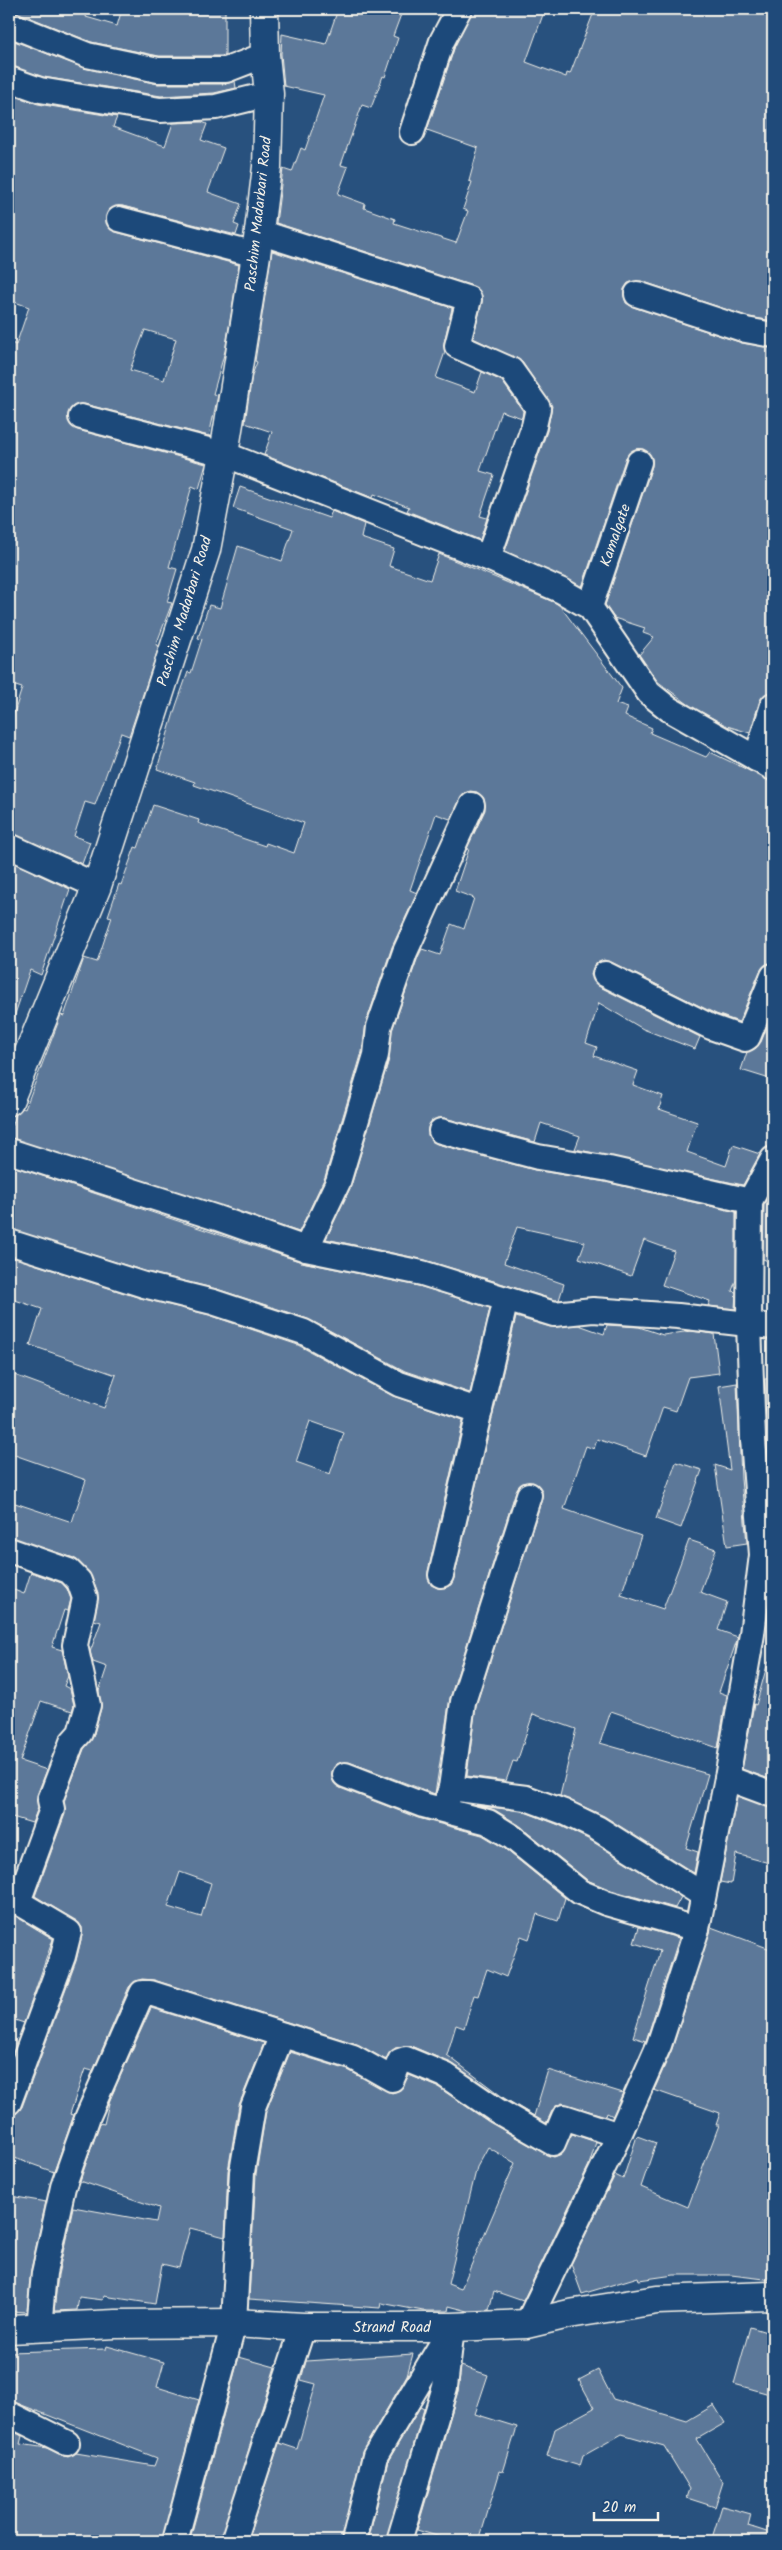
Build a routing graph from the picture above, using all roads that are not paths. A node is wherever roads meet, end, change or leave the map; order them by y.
1 (264, 9) edge
2 (459, 9) edge
3 (9, 24) edge
4 (265, 55) junction
5 (9, 79) edge
6 (269, 94) junction
7 (412, 132) dead end
8 (118, 219) dead end
9 (257, 243) junction
10 (637, 294) dead end
11 (773, 335) edge
12 (81, 417) dead end
13 (224, 454) junction
14 (639, 462) dead end
15 (488, 558) junction
16 (590, 608) junction
17 (773, 706) edge
18 (765, 763) edge
19 (472, 805) dead end
20 (9, 846) edge
21 (97, 886) junction
22 (605, 974) dead end
23 (773, 976) edge
24 (9, 1101) edge
25 (441, 1131) dead end
26 (9, 1151) edge
27 (773, 1159) edge
28 (750, 1202) junction
29 (9, 1242) edge
30 (306, 1249) junction
31 (506, 1299) junction
32 (749, 1324) junction
33 (773, 1328) edge
34 (480, 1411) junction
35 (528, 1496) dead end
36 (9, 1550) edge
37 (441, 1575) dead end
38 (345, 1775) dead end
39 (728, 1778) junction
40 (773, 1795) edge
41 (447, 1799) junction
42 (703, 1895) junction
43 (697, 1928) junction
44 (282, 2035) junction
45 (9, 2102) edge
46 (619, 2135) junction
47 (773, 2296) edge
48 (234, 2323) junction
49 (526, 2324) junction
50 (302, 2327) junction
51 (452, 2327) junction
52 (39, 2328) junction
53 (9, 2329) edge
54 (9, 2414) edge
55 (67, 2443) dead end
56 (176, 2541) edge
57 (233, 2541) edge
58 (354, 2541) edge
59 (399, 2541) edge

1 - 4 street, Paschim Madarbari Road
2 - 7 street
3 - 4 street
4 - 6 street, Paschim Madarbari Road
5 - 6 street
6 - 9 street, Paschim Madarbari Road
8 - 9 street
9 - 13 street, Paschim Madarbari Road
9 - 15 street
10 - 11 street
12 - 13 street
13 - 15 street
13 - 21 street, Paschim Madarbari Road
14 - 16 street, Kamalgate
15 - 16 street
16 - 18 street
17 - 18 street
19 - 30 street
20 - 21 street
21 - 24 street, Paschim Madarbari Road
22 - 23 street
25 - 28 street
26 - 30 street
27 - 28 street
28 - 32 street
29 - 34 street
30 - 31 street
31 - 32 street
31 - 34 street
32 - 33 street
32 - 39 street
34 - 37 street
35 - 41 street
36 - 45 street
38 - 41 street
39 - 40 street
39 - 42 street
41 - 42 street
41 - 43 street
42 - 43 street
43 - 46 street
44 - 46 street
44 - 48 street
44 - 52 street
46 - 49 street
47 - 49 street, Strand Road
48 - 50 street, Strand Road
48 - 52 street, Strand Road
48 - 56 street
49 - 51 street, Strand Road
50 - 51 street, Strand Road
50 - 57 street
51 - 58 street
51 - 59 street
52 - 53 street, Strand Road
54 - 55 street

